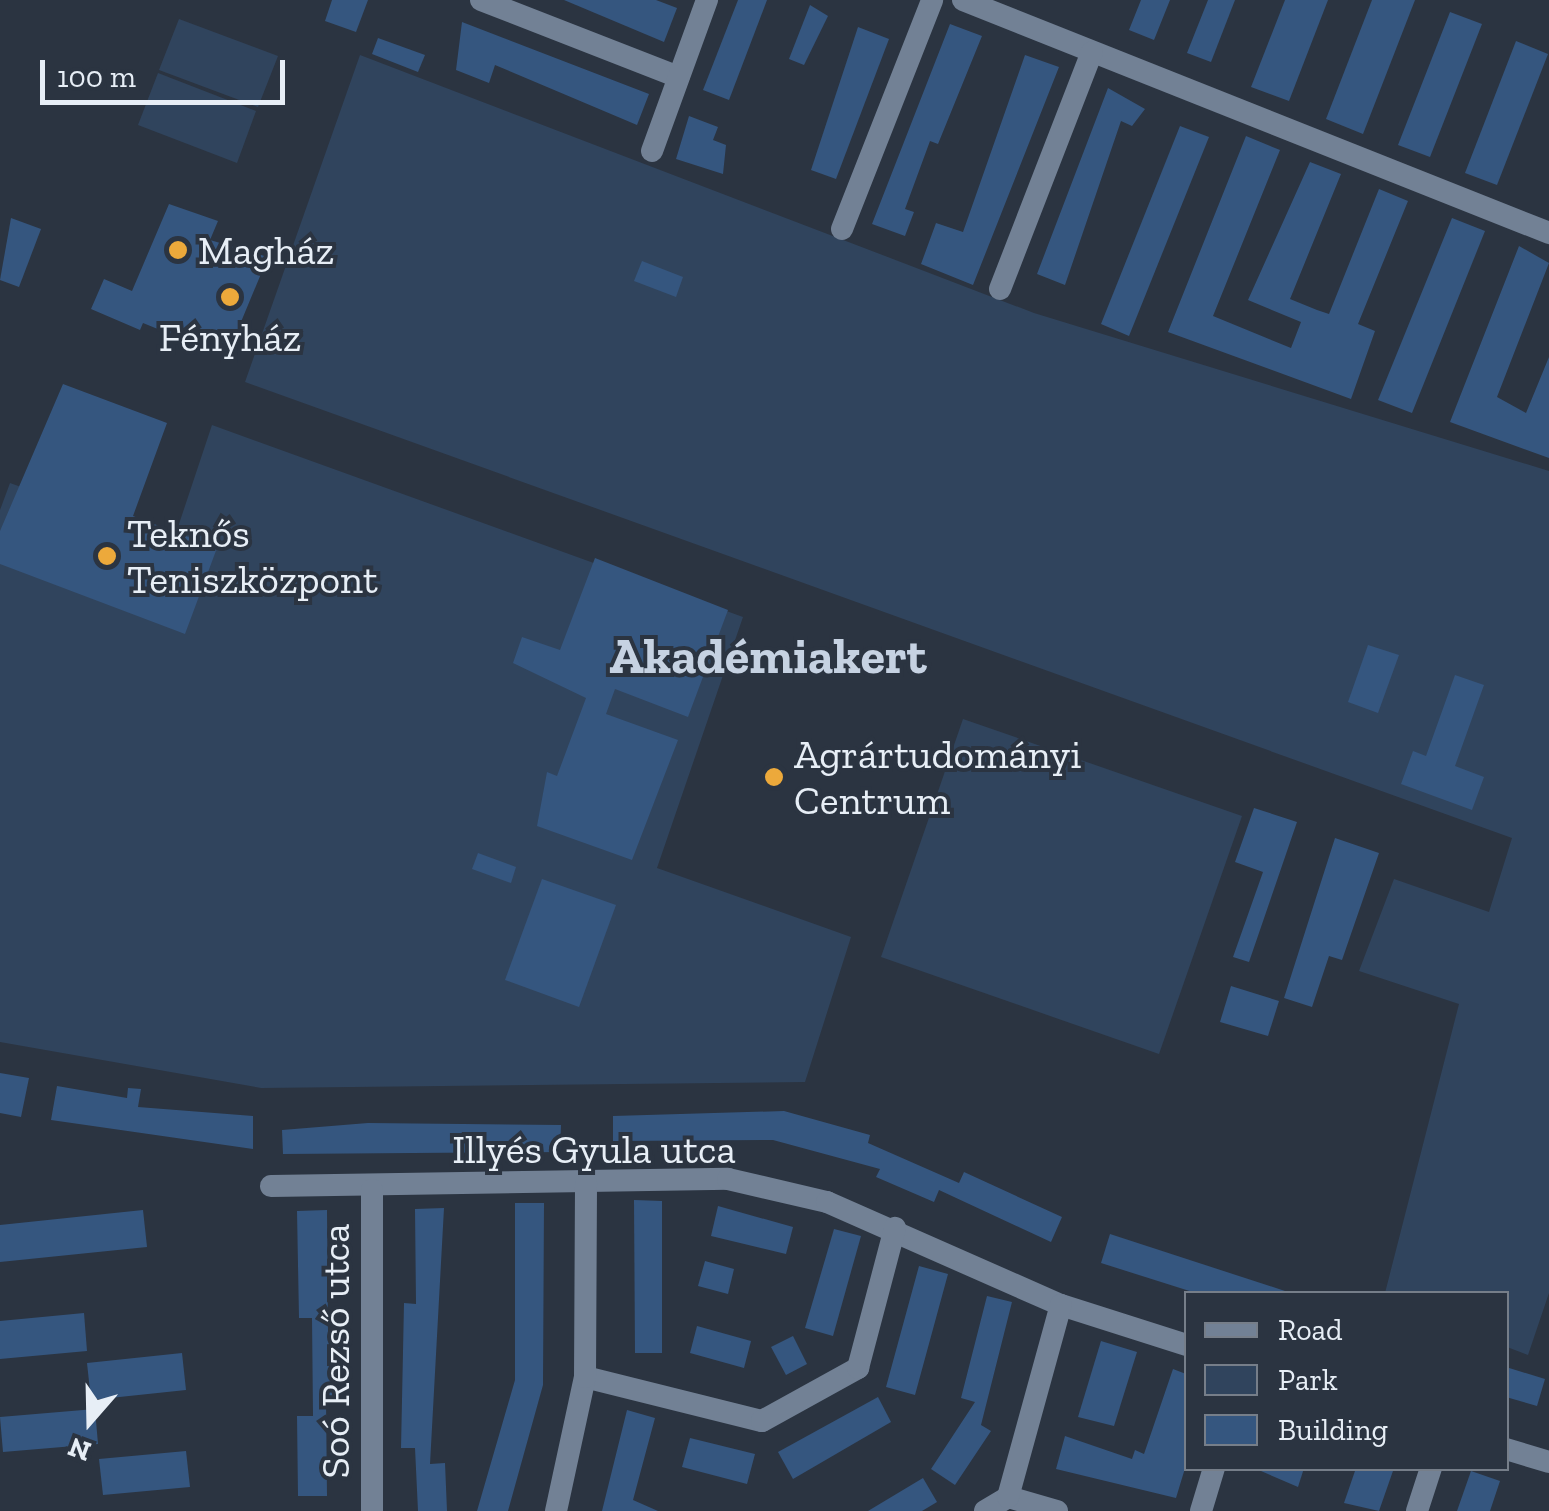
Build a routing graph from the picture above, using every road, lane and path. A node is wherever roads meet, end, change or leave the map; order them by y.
1 (480, 0) edge
2 (707, 0) edge
3 (932, 0) edge
4 (963, 0) edge
5 (1092, 52) junction
6 (678, 77) junction
7 (652, 151) dead end
8 (842, 230) dead end
9 (1549, 233) edge
10 (1000, 290) dead end
11 (586, 1182) junction
12 (272, 1186) dead end
13 (372, 1190) junction
14 (896, 1228) junction
15 (1061, 1304) junction
16 (1184, 1344) edge
17 (586, 1378) junction
18 (1509, 1449) edge
19 (1549, 1462) edge
20 (1213, 1471) edge
21 (1429, 1471) edge
22 (1008, 1497) junction
23 (372, 1511) edge
24 (556, 1511) edge
25 (985, 1511) edge
26 (1056, 1511) edge
27 (1201, 1511) edge
28 (1417, 1511) edge

1 - 6 street
2 - 6 street
3 - 8 street
4 - 5 street
5 - 9 street
5 - 10 street
6 - 7 street
11 - 13 street, Illyés Gyula utca
11 - 14 street, Illyés Gyula utca
11 - 17 street
12 - 13 street, Illyés Gyula utca
13 - 23 street, Soó Rezső utca
14 - 15 street, Illyés Gyula utca
14 - 17 street
15 - 16 street, Illyés Gyula utca
15 - 22 street
17 - 24 street
18 - 19 street
20 - 27 street
21 - 28 street
22 - 25 street
22 - 26 street

